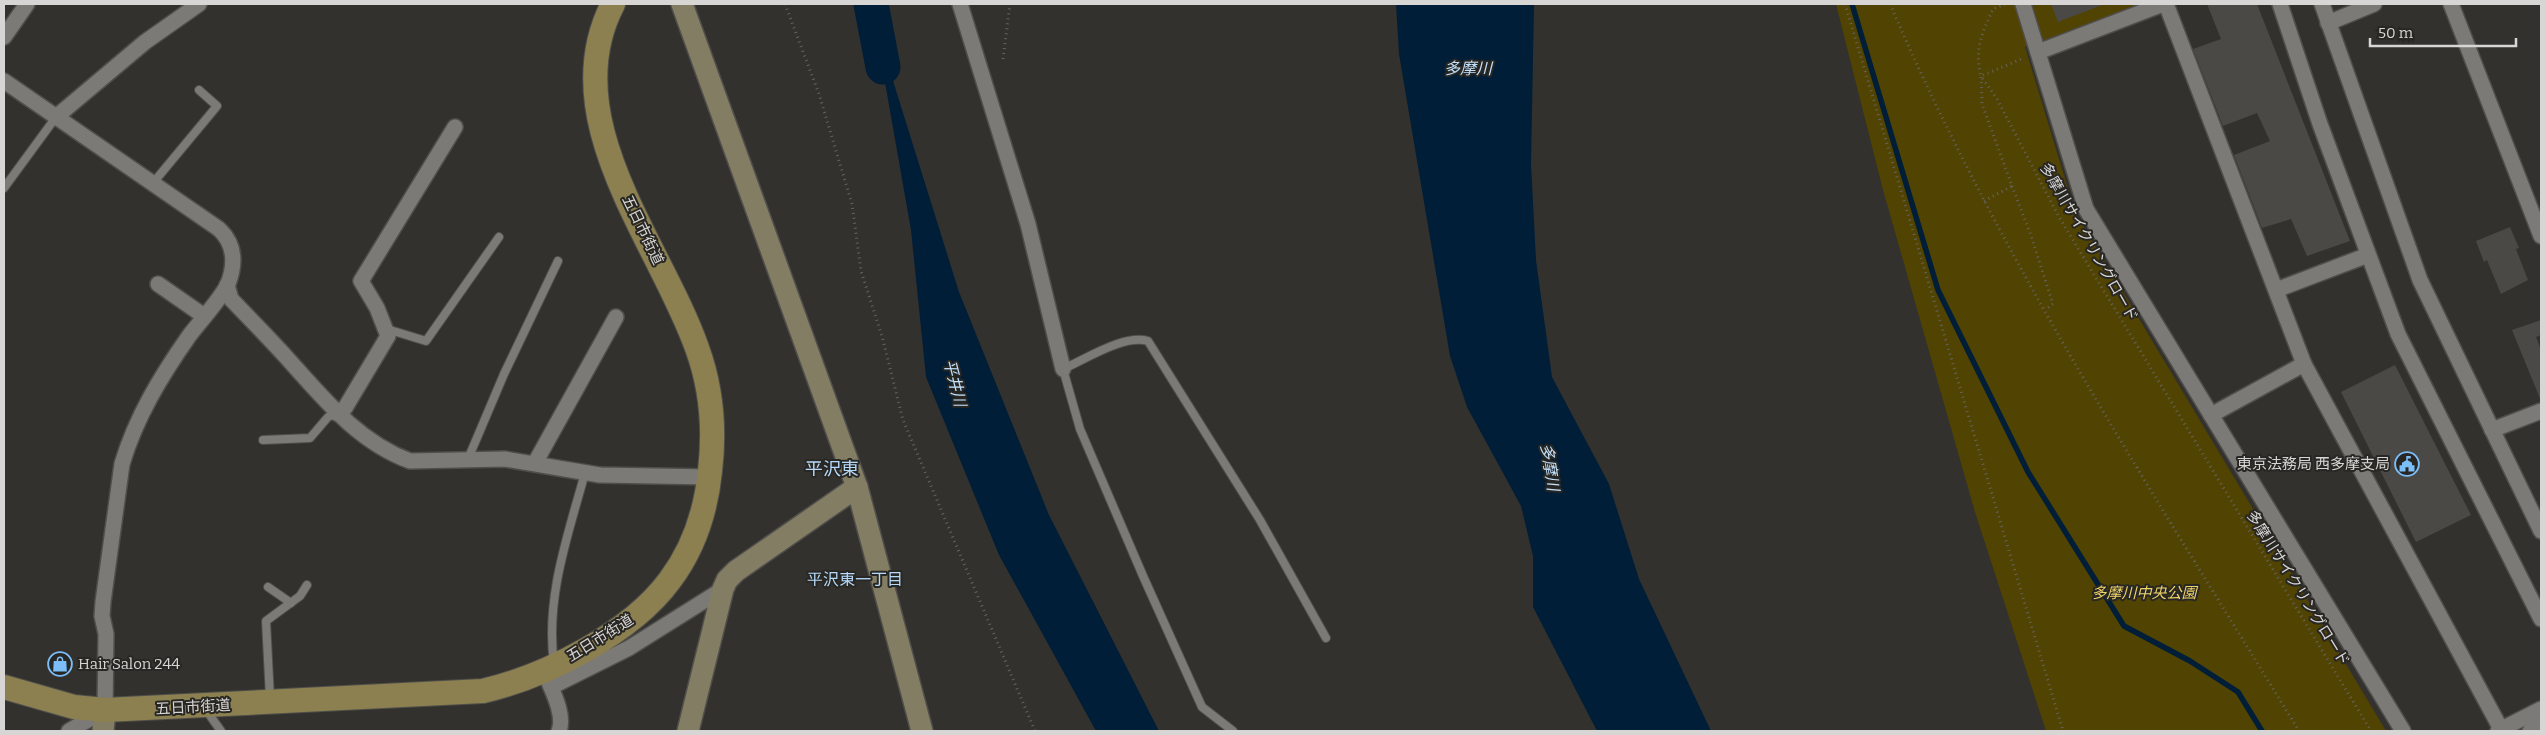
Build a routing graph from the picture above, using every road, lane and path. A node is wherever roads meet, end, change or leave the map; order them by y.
1 (27, 4) edge
2 (199, 4) edge
3 (614, 4) edge
4 (682, 4) edge
5 (785, 4) edge
6 (960, 4) edge
7 (1010, 4) edge
8 (1846, 4) edge
9 (1890, 4) edge
10 (2005, 4) edge
11 (2023, 4) edge
12 (2164, 4) edge
13 (2280, 4) edge
14 (2322, 4) edge
15 (2374, 4) edge
16 (2451, 4) edge
17 (2328, 23) junction
18 (4, 37) edge
19 (2038, 52) junction
20 (1003, 59) dead end
21 (1981, 76) junction
22 (4, 81) edge
23 (199, 90) dead end
24 (56, 117) junction
25 (455, 127) dead end
26 (153, 183) junction
27 (2012, 186) junction
28 (4, 188) edge
29 (1984, 201) junction
30 (2541, 236) edge
31 (499, 237) dead end
32 (2368, 255) junction
33 (558, 261) dead end
34 (158, 284) dead end
35 (227, 284) junction
36 (2276, 290) junction
37 (2045, 310) junction
38 (204, 316) junction
39 (616, 317) dead end
40 (388, 336) junction
41 (2304, 364) junction
42 (1063, 369) junction
43 (2541, 411) edge
44 (336, 413) junction
45 (2211, 414) junction
46 (2492, 430) junction
47 (263, 440) dead end
48 (468, 459) junction
49 (535, 463) junction
50 (585, 473) junction
51 (710, 476) junction
52 (857, 487) junction
53 (2541, 531) edge
54 (307, 585) dead end
55 (268, 587) dead end
56 (723, 589) junction
57 (291, 603) junction
58 (2541, 619) edge
59 (1326, 638) dead end
60 (550, 674) junction
61 (4, 687) edge
62 (270, 702) junction
63 (204, 706) junction
64 (2541, 709) edge
65 (104, 721) edge
66 (2541, 725) edge
67 (69, 731) edge
68 (221, 731) edge
69 (559, 731) edge
70 (688, 731) edge
71 (922, 731) edge
72 (1035, 731) edge
73 (1233, 731) edge
74 (2063, 731) edge
75 (2299, 731) edge
76 (2371, 731) edge
77 (2403, 731) edge
78 (2500, 731) edge
79 (2530, 731) edge

1 - 18 street
2 - 24 street
3 - 51 main road, 五日市街道
4 - 52 street
5 - 72 path
6 - 42 street
7 - 20 path
8 - 74 path
9 - 29 path
10 - 21 path
11 - 19 street
12 - 19 street
12 - 36 street
13 - 32 street
14 - 17 street
15 - 17 street
16 - 30 street
17 - 46 street
19 - 21 path
19 - 45 street
21 - 27 path
21 - 76 path, 多摩川サイクリングロード
22 - 24 street
23 - 26 lane
24 - 26 street
24 - 28 lane
25 - 40 street
26 - 35 street
27 - 29 path
27 - 37 path
29 - 37 path
31 - 40 lane
32 - 36 street
32 - 58 street
33 - 48 lane
34 - 38 street
35 - 38 street
35 - 44 street
36 - 41 street
37 - 75 path
38 - 65 street
39 - 49 street
40 - 44 street
41 - 45 street
41 - 78 street
42 - 59 lane
42 - 73 lane
43 - 46 street
44 - 47 lane
44 - 48 street
45 - 77 street
46 - 53 street
48 - 49 street
49 - 50 street
50 - 51 street
50 - 60 lane
51 - 60 main road, 五日市街道
52 - 56 street
52 - 71 street
54 - 57 lane
55 - 57 lane
56 - 60 street
56 - 70 street
57 - 62 lane
60 - 62 main road, 五日市街道
60 - 69 street
61 - 65 main road, 五日市街道
62 - 63 main road, 五日市街道
63 - 65 main road, 五日市街道
63 - 68 lane
64 - 78 street
65 - 67 street
66 - 79 street

